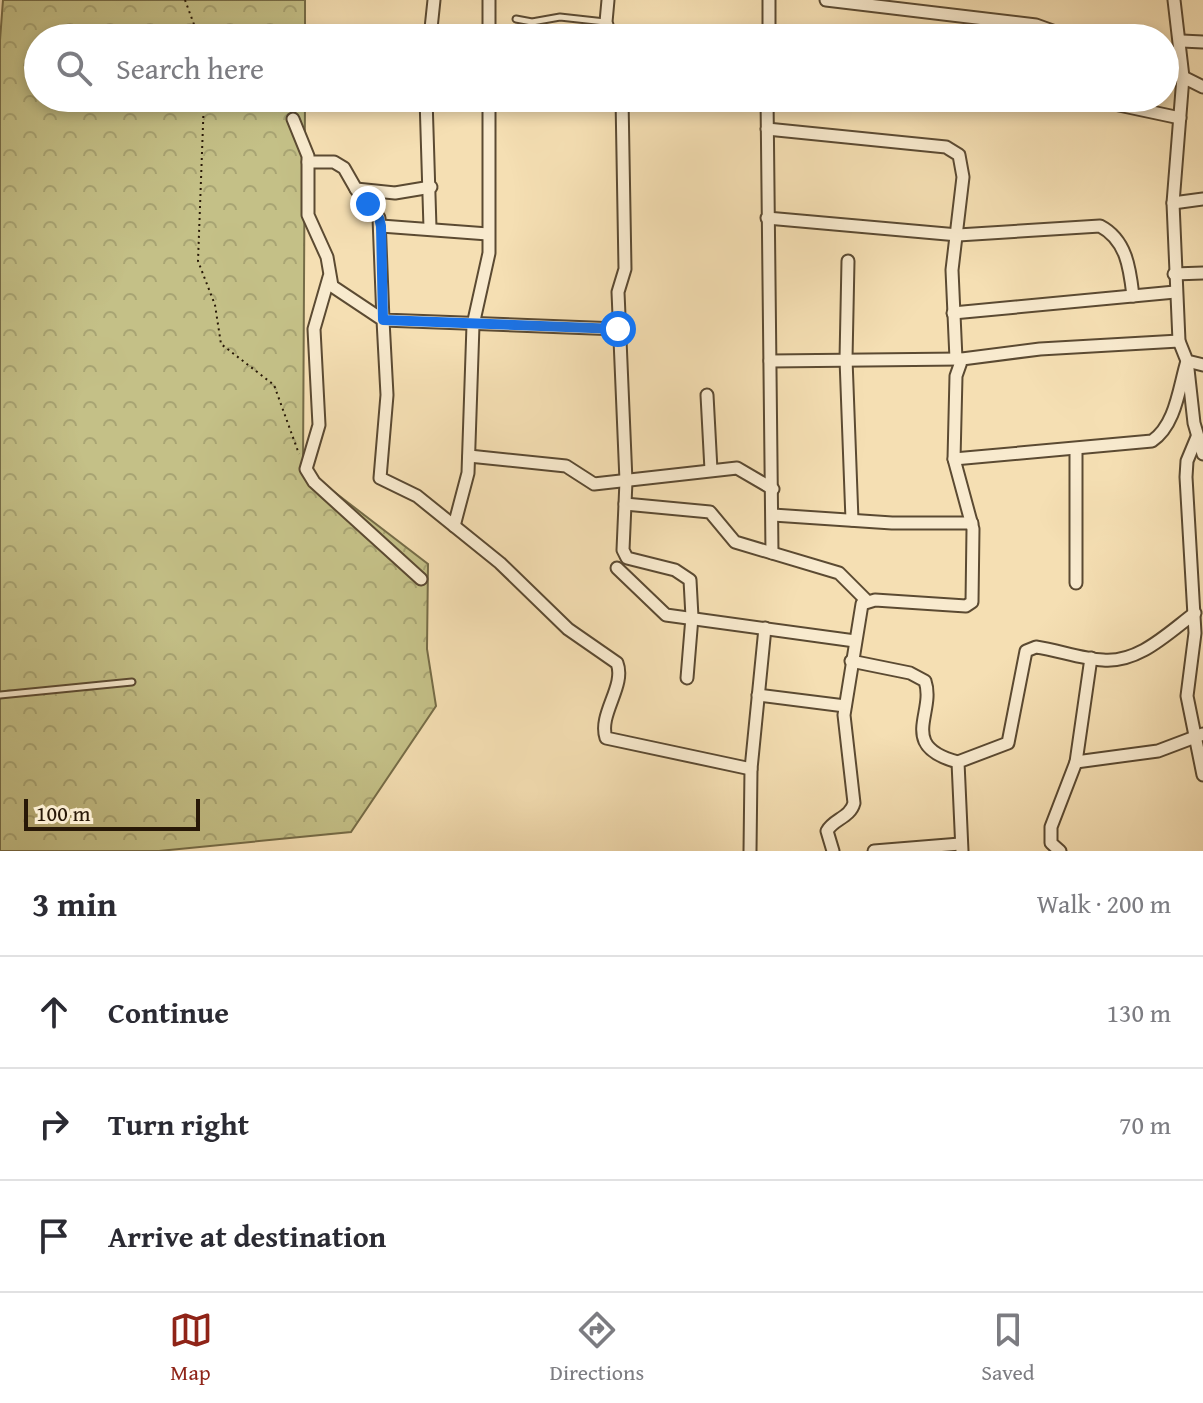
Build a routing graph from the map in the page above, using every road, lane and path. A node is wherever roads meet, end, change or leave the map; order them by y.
1 (185, 0) edge
2 (434, 0) edge
3 (489, 0) edge
4 (608, 0) edge
5 (769, 0) edge
6 (826, 0) edge
7 (834, 0) edge
8 (1174, 0) edge
9 (875, 3) edge
10 (516, 19) dead end
11 (606, 22) joint
12 (194, 24) edge
13 (431, 24) edge
14 (489, 24) edge
15 (769, 24) edge
16 (1029, 24) edge
17 (1179, 24) edge
18 (1179, 26) edge
19 (1182, 41) junction
20 (1203, 42) edge
21 (1179, 76) edge
22 (1183, 77) junction
23 (1203, 87) edge
24 (203, 112) edge
25 (427, 112) edge
26 (489, 112) edge
27 (622, 112) edge
28 (767, 112) edge
29 (1152, 112) edge
30 (1180, 118) junction
31 (293, 119) dead end
32 (767, 129) junction
33 (308, 162) junction
34 (431, 187) junction
35 (356, 189) junction
36 (1203, 199) edge
37 (1173, 203) junction
38 (767, 218) junction
39 (381, 226) junction
40 (430, 228) junction
41 (488, 234) junction
42 (958, 235) junction
43 (848, 261) dead end
44 (1203, 273) edge
45 (1174, 274) junction
46 (329, 277) junction
47 (1175, 292) junction
48 (1133, 296) junction
49 (953, 313) junction
50 (383, 320) junction
51 (473, 325) junction
52 (618, 329) junction
53 (1179, 341) junction
54 (846, 359) junction
55 (959, 359) junction
56 (770, 361) junction
57 (1187, 361) junction
58 (1203, 365) edge
59 (707, 395) dead end
60 (1197, 437) junction
61 (1076, 449) junction
62 (1203, 454) edge
63 (469, 456) junction
64 (954, 459) junction
65 (306, 469) junction
66 (711, 470) junction
67 (626, 481) junction
68 (773, 489) junction
69 (625, 504) junction
70 (773, 515) junction
71 (852, 520) junction
72 (972, 523) junction
73 (454, 526) junction
74 (772, 553) junction
75 (617, 568) dead end
76 (421, 579) dead end
77 (1076, 583) dead end
78 (866, 600) junction
79 (1195, 613) junction
80 (692, 617) junction
81 (765, 628) junction
82 (855, 641) junction
83 (1091, 658) junction
84 (851, 661) junction
85 (687, 678) dead end
86 (132, 682) dead end
87 (0, 695) edge
88 (758, 695) junction
89 (845, 706) junction
90 (1199, 736) edge
91 (958, 762) junction
92 (1076, 762) junction
93 (751, 769) junction
94 (1203, 775) edge
95 (961, 848) edge
96 (1057, 849) edge
97 (750, 851) edge
98 (833, 851) edge
99 (874, 851) edge
100 (1040, 851) edge

1 - 12 path
2 - 13 street
3 - 14 street
4 - 11 street
5 - 15 street
6 - 7 street
7 - 9 street
8 - 17 street
9 - 16 street
10 - 11 lane
18 - 19 street
19 - 20 street
19 - 22 street
21 - 22 street
22 - 23 street
22 - 30 street
24 - 65 path
25 - 34 street
26 - 41 street
27 - 52 street
28 - 32 street
29 - 30 street
30 - 37 street
31 - 33 street
32 - 38 street
32 - 42 street
33 - 35 street
33 - 46 street
34 - 35 street
34 - 40 street
35 - 39 street
36 - 37 street
37 - 45 street
38 - 42 street
38 - 56 street
39 - 40 street
39 - 50 street
40 - 41 street
41 - 51 street
42 - 48 street
42 - 49 street
43 - 54 street
44 - 45 street
45 - 47 street
46 - 50 street
46 - 65 street
47 - 48 street
47 - 53 street
48 - 49 street
49 - 55 street
50 - 51 street
50 - 73 street
51 - 52 street
51 - 63 street
52 - 67 street
53 - 55 street
53 - 57 street
54 - 55 street
54 - 56 street
54 - 71 street
55 - 64 street
56 - 68 street
57 - 58 street
57 - 60 street
57 - 61 street
59 - 66 street
60 - 62 street
60 - 79 street
61 - 64 street
61 - 77 street
63 - 67 street
63 - 73 street
64 - 72 street
65 - 76 street
66 - 67 street
66 - 68 street
67 - 69 street
68 - 70 street
69 - 74 street
69 - 80 street
70 - 71 street
70 - 74 street
71 - 72 street
72 - 78 street
73 - 93 street
74 - 78 street
75 - 80 street
78 - 82 street
79 - 83 street
79 - 90 street
80 - 81 street
80 - 85 street
81 - 82 street
81 - 88 street
82 - 84 street
83 - 91 street
83 - 92 street
84 - 89 street
84 - 91 street
86 - 87 lane
88 - 89 street
88 - 93 street
89 - 98 street
90 - 92 street
90 - 94 street
91 - 95 street
92 - 96 street
93 - 97 street
95 - 99 street
96 - 100 street

